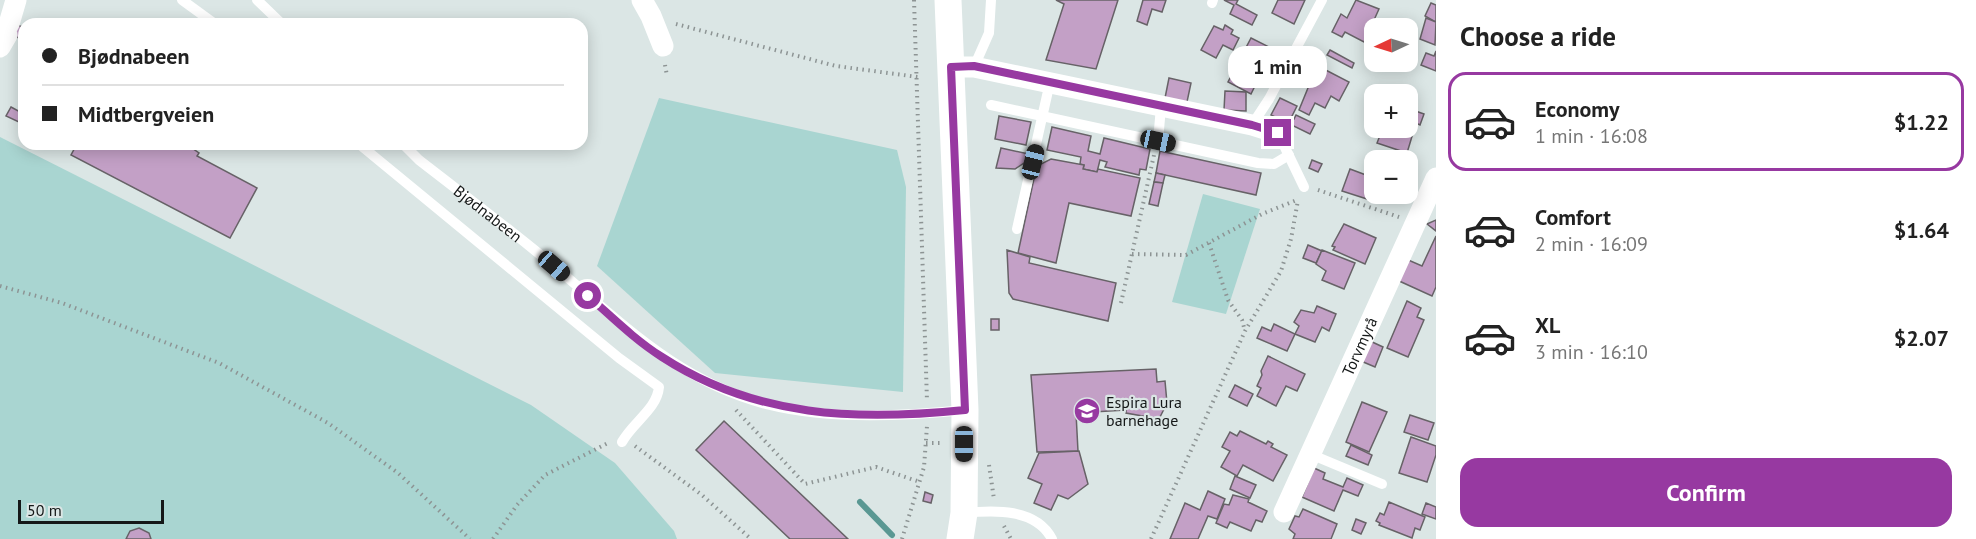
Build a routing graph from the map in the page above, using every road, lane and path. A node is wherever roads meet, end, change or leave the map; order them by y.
1 (16, 0) edge
2 (182, 0) edge
3 (257, 0) edge
4 (642, 0) edge
5 (914, 0) edge
6 (948, 0) edge
7 (992, 0) edge
8 (1322, 0) edge
9 (207, 18) edge
10 (276, 18) edge
11 (666, 22) dead end
12 (5, 35) edge
13 (663, 46) dead end
14 (962, 67) junction
15 (918, 77) junction
16 (1050, 82) junction
17 (991, 105) dead end
18 (1161, 107) junction
19 (1044, 117) junction
20 (1252, 125) junction
21 (1278, 133) joint
22 (1158, 141) junction
23 (366, 150) edge
24 (409, 150) edge
25 (1289, 155) junction
26 (1436, 180) edge
27 (1304, 187) junction
28 (1298, 200) junction
29 (1414, 223) junction
30 (1017, 229) dead end
31 (1209, 243) junction
32 (1132, 254) junction
33 (0, 286) edge
34 (1121, 303) dead end
35 (1245, 331) junction
36 (735, 409) dead end
37 (965, 410) junction
38 (928, 412) junction
39 (622, 442) junction
40 (926, 443) junction
41 (949, 443) dead end
42 (1310, 454) junction
43 (920, 482) junction
44 (1382, 484) dead end
45 (1284, 512) dead end
46 (962, 526) edge
47 (470, 539) edge
48 (493, 539) edge
49 (751, 539) edge
50 (902, 539) edge
51 (1052, 539) edge
52 (1151, 539) edge

1 - 12 street
2 - 9 lane
3 - 10 lane
4 - 13 street
5 - 15 path
6 - 14 street
7 - 14 lane
8 - 20 lane
11 - 15 path
14 - 16 street
14 - 37 street
15 - 38 path
16 - 18 street
16 - 19 lane
17 - 19 lane
18 - 20 street
18 - 22 lane
19 - 22 lane
19 - 30 lane
20 - 21 street
21 - 25 lane
22 - 25 lane
22 - 32 path
23 - 39 lane
24 - 38 lane, Bjødnabeen
25 - 27 lane
26 - 29 street, Torvmyrå
27 - 28 path
27 - 29 path
28 - 31 path
28 - 35 path
29 - 42 street, Torvmyrå
31 - 32 path
31 - 35 path
32 - 34 path
33 - 47 path
35 - 52 path
36 - 43 path
37 - 38 lane, Bjødnabeen
37 - 46 street
38 - 40 path
39 - 48 path
39 - 49 path
40 - 41 path
40 - 43 path
42 - 44 lane
42 - 45 street, Torvmyrå
43 - 50 path
46 - 51 lane

